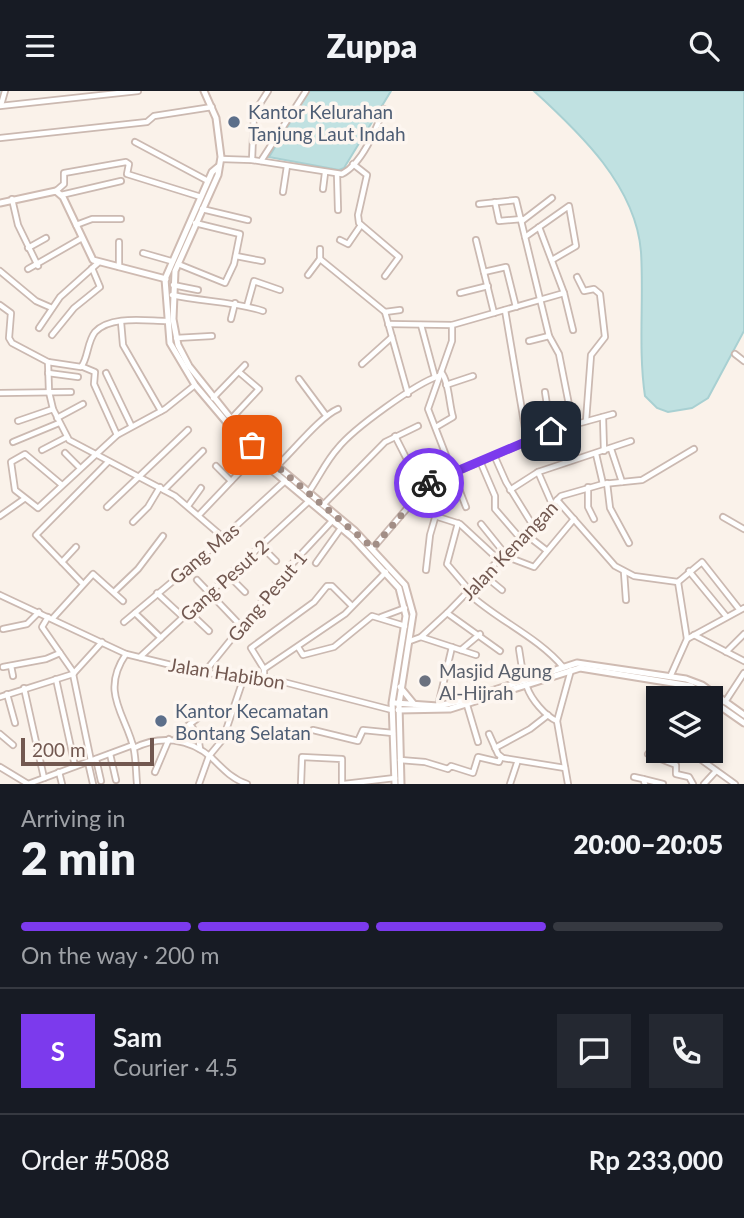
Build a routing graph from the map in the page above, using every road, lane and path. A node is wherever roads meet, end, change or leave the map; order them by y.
1 (5, 91) edge
2 (138, 91) edge
3 (204, 91) edge
4 (268, 91) edge
5 (306, 91) edge
6 (0, 105) edge
7 (213, 107) junction
8 (384, 109) dead end
9 (0, 138) edge
10 (135, 142) dead end
11 (221, 159) junction
12 (252, 160) junction
13 (261, 161) junction
14 (353, 164) junction
15 (287, 166) junction
16 (218, 167) junction
17 (326, 172) junction
18 (337, 174) junction
19 (121, 181) dead end
20 (208, 181) junction
21 (323, 189) dead end
22 (283, 192) dead end
23 (58, 193) junction
24 (201, 197) junction
25 (552, 198) dead end
26 (12, 199) junction
27 (495, 202) junction
28 (0, 203) edge
29 (479, 204) dead end
30 (202, 209) junction
31 (338, 210) dead end
32 (121, 219) dead end
33 (248, 220) dead end
34 (522, 220) junction
35 (195, 223) junction
36 (76, 225) junction
37 (361, 225) junction
38 (539, 227) junction
39 (525, 237) junction
40 (46, 238) dead end
41 (82, 238) junction
42 (341, 240) dead end
43 (477, 240) dead end
44 (119, 242) dead end
45 (28, 248) junction
46 (320, 249) dead end
47 (143, 253) dead end
48 (236, 255) junction
49 (320, 259) junction
50 (552, 260) junction
51 (262, 261) dead end
52 (174, 262) junction
53 (98, 263) junction
54 (38, 266) junction
55 (92, 268) junction
56 (118, 268) junction
57 (28, 269) dead end
58 (0, 272) edge
59 (484, 272) junction
60 (307, 275) dead end
61 (386, 276) dead end
62 (577, 277) dead end
63 (165, 279) junction
64 (173, 283) junction
65 (488, 286) junction
66 (198, 290) dead end
67 (280, 290) dead end
68 (460, 293) dead end
69 (564, 293) junction
70 (173, 295) junction
71 (540, 300) junction
72 (235, 303) junction
73 (0, 305) edge
74 (247, 306) junction
75 (516, 307) junction
76 (52, 308) junction
77 (400, 310) dead end
78 (505, 310) junction
79 (263, 311) dead end
80 (386, 312) junction
81 (494, 313) junction
82 (231, 319) dead end
83 (121, 321) junction
84 (167, 321) junction
85 (388, 324) junction
86 (421, 325) junction
87 (452, 325) junction
88 (39, 328) dead end
89 (573, 330) dead end
90 (52, 335) dead end
91 (212, 336) dead end
92 (549, 336) junction
93 (392, 337) junction
94 (176, 338) junction
95 (529, 341) dead end
96 (734, 354) dead end
97 (744, 361) edge
98 (48, 362) junction
99 (362, 364) dead end
100 (245, 365) dead end
101 (83, 367) junction
102 (239, 372) junction
103 (48, 373) junction
104 (106, 373) dead end
105 (439, 375) junction
106 (473, 376) dead end
107 (78, 377) dead end
108 (299, 379) dead end
109 (195, 385) junction
110 (446, 385) junction
111 (71, 391) dead end
112 (545, 392) dead end
113 (0, 393) edge
114 (49, 393) junction
115 (408, 394) junction
116 (213, 398) junction
117 (83, 404) dead end
118 (53, 409) junction
119 (338, 409) dead end
120 (161, 411) junction
121 (325, 414) junction
122 (613, 414) dead end
123 (603, 417) junction
124 (58, 420) junction
125 (18, 421) dead end
126 (228, 422) junction
127 (586, 422) junction
128 (131, 425) junction
129 (573, 425) junction
130 (418, 426) dead end
131 (436, 427) junction
132 (188, 430) dead end
133 (551, 431) junction
134 (117, 435) junction
135 (395, 436) junction
136 (67, 437) junction
137 (527, 441) junction
138 (631, 441) dead end
139 (13, 442) dead end
140 (611, 449) junction
141 (694, 449) dead end
142 (42, 450) dead end
143 (204, 451) dead end
144 (604, 451) junction
145 (65, 453) dead end
146 (93, 454) junction
147 (596, 454) junction
148 (495, 455) junction
149 (255, 456) junction
150 (108, 461) junction
151 (480, 461) junction
152 (216, 466) dead end
153 (79, 467) junction
154 (276, 467) junction
155 (538, 472) junction
156 (452, 473) junction
157 (138, 475) junction
158 (231, 481) junction
159 (284, 482) junction
160 (622, 482) junction
161 (428, 484) junction
162 (605, 484) junction
163 (62, 485) junction
164 (588, 487) junction
165 (201, 488) dead end
166 (162, 489) junction
167 (422, 489) junction
168 (579, 489) junction
169 (510, 490) junction
170 (308, 493) junction
171 (24, 499) junction
172 (413, 499) junction
173 (308, 502) junction
174 (555, 502) junction
175 (587, 502) junction
176 (323, 505) junction
177 (188, 506) junction
178 (107, 507) dead end
179 (466, 507) dead end
180 (199, 515) junction
181 (0, 516) edge
182 (435, 516) junction
183 (723, 517) dead end
184 (574, 519) junction
185 (594, 519) dead end
186 (332, 521) junction
187 (133, 522) dead end
188 (458, 523) junction
189 (481, 524) dead end
190 (532, 524) junction
191 (341, 528) junction
192 (744, 529) edge
193 (522, 535) junction
194 (163, 536) dead end
195 (223, 538) junction
196 (629, 543) dead end
197 (261, 546) junction
198 (76, 547) dead end
199 (371, 550) junction
200 (546, 550) junction
201 (506, 555) junction
202 (276, 561) dead end
203 (500, 561) junction
204 (62, 562) junction
205 (316, 563) dead end
206 (426, 570) dead end
207 (387, 571) junction
208 (689, 571) junction
209 (625, 572) junction
210 (229, 576) junction
211 (485, 576) junction
212 (197, 580) dead end
213 (678, 582) junction
214 (83, 584) junction
215 (502, 590) dead end
216 (246, 591) dead end
217 (114, 592) junction
218 (469, 592) junction
219 (157, 593) junction
220 (208, 594) junction
221 (0, 595) edge
222 (626, 600) dead end
223 (122, 601) dead end
224 (352, 606) junction
225 (406, 608) junction
226 (741, 608) edge
227 (39, 612) junction
228 (189, 612) junction
229 (135, 613) junction
230 (447, 614) junction
231 (726, 616) junction
232 (183, 617) junction
233 (381, 617) junction
234 (51, 618) junction
235 (124, 622) dead end
236 (406, 626) junction
237 (242, 627) junction
238 (3, 629) dead end
239 (209, 631) dead end
240 (480, 634) junction
241 (744, 634) edge
242 (694, 635) junction
243 (421, 637) junction
244 (161, 638) junction
245 (688, 639) junction
246 (410, 641) junction
247 (102, 642) junction
248 (298, 647) junction
249 (452, 647) junction
250 (519, 649) dead end
251 (461, 650) junction
252 (500, 651) dead end
253 (726, 652) junction
254 (60, 653) junction
255 (126, 654) junction
256 (476, 655) dead end
257 (140, 657) junction
258 (744, 661) edge
259 (11, 666) junction
260 (3, 667) dead end
261 (563, 667) junction
262 (576, 667) junction
263 (264, 669) junction
264 (204, 673) junction
265 (744, 673) edge
266 (74, 674) junction
267 (13, 676) dead end
268 (244, 677) junction
269 (264, 677) junction
270 (56, 679) junction
271 (670, 679) junction
272 (526, 684) junction
273 (400, 687) junction
274 (24, 688) junction
275 (504, 691) junction
276 (7, 694) junction
277 (0, 697) edge
278 (725, 702) junction
279 (416, 705) junction
280 (467, 705) junction
281 (438, 706) junction
282 (395, 707) junction
283 (206, 712) dead end
284 (548, 715) junction
285 (744, 715) edge
286 (557, 721) junction
287 (15, 723) dead end
288 (744, 723) edge
289 (190, 724) junction
290 (313, 730) dead end
291 (393, 733) junction
292 (0, 734) edge
293 (489, 734) dead end
294 (172, 740) junction
295 (478, 742) dead end
296 (13, 745) dead end
297 (133, 747) junction
298 (495, 748) junction
299 (201, 750) junction
300 (110, 754) junction
301 (209, 756) junction
302 (501, 757) junction
303 (400, 760) junction
304 (92, 761) junction
305 (517, 763) junction
306 (671, 763) edge
307 (705, 763) edge
308 (75, 766) junction
309 (2, 768) edge
310 (565, 768) junction
311 (716, 771) junction
312 (59, 772) junction
313 (155, 772) dead end
314 (676, 774) junction
315 (0, 775) edge
316 (634, 777) dead end
317 (44, 778) junction
318 (233, 778) junction
319 (116, 780) dead end
320 (101, 781) dead end
321 (395, 781) edge
322 (644, 781) edge
323 (38, 782) edge
324 (62, 784) edge
325 (93, 784) edge
326 (137, 784) edge
327 (199, 784) edge
328 (230, 784) edge
329 (247, 784) edge
330 (301, 784) edge
331 (343, 784) edge
332 (401, 784) edge
333 (510, 784) edge
334 (568, 784) edge
335 (663, 784) edge
336 (674, 784) edge
337 (692, 784) edge
338 (704, 784) edge
339 (735, 784) edge

1 - 6 street
2 - 6 street
3 - 7 street
4 - 12 street
5 - 13 street
7 - 9 street
7 - 11 street
8 - 14 street
10 - 20 street
11 - 12 street
11 - 16 street
12 - 13 street
13 - 15 street
14 - 18 street
14 - 37 street
15 - 17 street
15 - 22 street
16 - 20 street
16 - 30 street
17 - 18 street
17 - 21 street
18 - 31 street
19 - 23 street
20 - 24 street
23 - 24 street
23 - 26 street
23 - 36 street
24 - 52 street
25 - 34 street
26 - 28 street
26 - 45 street
27 - 29 street
27 - 34 street
27 - 34 street
30 - 33 street
30 - 35 street
32 - 36 street
34 - 39 street
35 - 48 street
35 - 52 street
36 - 41 street
37 - 42 street
37 - 61 street
38 - 39 street
38 - 50 street
38 - 50 street
39 - 71 street
40 - 45 street
41 - 53 street
41 - 54 street
43 - 59 street
44 - 56 street
45 - 54 street
46 - 49 street
47 - 52 street
48 - 51 street
48 - 52 street
49 - 60 street
49 - 80 street
50 - 69 street
52 - 63 street
52 - 64 street
53 - 55 street
53 - 56 street
54 - 57 street
55 - 76 street
55 - 90 street
56 - 63 street
58 - 76 street
59 - 65 street
59 - 75 street
62 - 127 street
63 - 64 street
63 - 84 street
64 - 66 street
64 - 70 street
65 - 68 street
65 - 81 street
67 - 74 street
69 - 71 street
69 - 89 street
70 - 72 street
70 - 94 street
71 - 75 street
71 - 92 street
72 - 74 street
72 - 82 street
73 - 98 street
74 - 79 street
75 - 78 street
76 - 88 street
77 - 80 street
78 - 81 street
78 - 137 street
80 - 85 street
81 - 87 street
83 - 84 street
83 - 101 street
83 - 120 street
84 - 109 street
85 - 86 street
85 - 93 street
86 - 87 street
86 - 105 street
87 - 105 street
91 - 94 street
92 - 95 street
92 - 129 street
93 - 99 street
93 - 115 street
94 - 116 street
96 - 97 street
98 - 101 street
98 - 103 street
100 - 102 street
101 - 134 street
102 - 116 street
102 - 126 street
103 - 107 street
103 - 114 street
104 - 128 street
105 - 110 street
105 - 115 street
105 - 131 street
106 - 110 street
108 - 121 street
109 - 120 street
109 - 126 street
110 - 131 street
111 - 114 street
112 - 133 street
113 - 114 street
114 - 118 street
115 - 170 street
116 - 126 street
117 - 124 street
118 - 124 street
118 - 125 street
119 - 121 street
120 - 128 street
121 - 154 street
122 - 123 street
123 - 127 street
123 - 144 street
124 - 136 street
124 - 139 street
126 - 149 street
126 - 154 street
127 - 129 street
128 - 134 street
129 - 133 street
130 - 135 street
131 - 156 street
132 - 157 street
133 - 137 street
134 - 146 street
135 - 167 street
135 - 176 street
136 - 142 street
136 - 146 street
137 - 148 street
138 - 140 street
140 - 144 street
140 - 160 street
141 - 160 street, Jalan Kenangan
143 - 166 street
144 - 147 street
145 - 153 street
146 - 150 street
146 - 153 street
147 - 155 street
147 - 162 street
148 - 151 street
148 - 169 street
149 - 158 street
149 - 159 street
150 - 157 street
150 - 204 street
151 - 156 street
151 - 193 street
152 - 158 street
153 - 163 street
154 - 170 street
155 - 169 street
155 - 174 street
156 - 161 street
156 - 179 street
157 - 166 street
157 - 178 street
158 - 180 street
159 - 173 street
159 - 195 street, Gang Mas
160 - 162 street, Jalan Kenangan
161 - 167 street
161 - 182 street
162 - 164 street, Jalan Kenangan
162 - 196 street
163 - 171 street
163 - 171 street
164 - 168 street, Jalan Kenangan
164 - 175 street
165 - 177 street
166 - 177 street
166 - 187 street
167 - 172 street
168 - 174 street, Jalan Kenangan
168 - 175 street
169 - 190 street
170 - 176 street
171 - 181 street
172 - 182 street
172 - 199 street
173 - 186 street
173 - 197 street, Gang Pesut 2
174 - 184 street
174 - 190 street, Jalan Kenangan
175 - 185 street
176 - 199 street
177 - 180 street
180 - 195 street
182 - 188 street
182 - 206 street
183 - 192 street
184 - 200 street
184 - 209 street
186 - 191 street
186 - 237 street, Gang Pesut 1
188 - 203 street
188 - 218 street
189 - 201 street
190 - 193 street, Jalan Kenangan
191 - 199 street
191 - 205 street
193 - 200 street
193 - 201 street, Jalan Kenangan
194 - 217 street
195 - 219 street, Gang Mas
197 - 202 street
197 - 210 street, Gang Pesut 2
198 - 204 street
199 - 207 street
199 - 246 street
200 - 201 street
201 - 203 street, Jalan Kenangan
203 - 211 street, Jalan Kenangan
204 - 214 street
207 - 224 street
207 - 225 street
208 - 213 street
208 - 226 street
208 - 231 street
209 - 213 street
209 - 222 street
210 - 216 street
210 - 220 street, Gang Pesut 2
211 - 215 street
211 - 218 street, Jalan Kenangan
212 - 220 street
213 - 245 street
214 - 217 street
214 - 234 street
217 - 223 street
218 - 230 street, Jalan Kenangan
218 - 261 street
219 - 229 street, Gang Mas
219 - 232 street
220 - 228 street, Gang Pesut 2
220 - 237 street
221 - 227 street, Jalan Habibon
224 - 248 street
224 - 263 street
225 - 233 street
225 - 236 street
226 - 231 street
227 - 234 street, Jalan Habibon
227 - 238 street
228 - 232 street, Gang Pesut 2
228 - 239 street
229 - 235 street, Gang Mas
229 - 244 street
230 - 240 street
230 - 243 street, Jalan Kenangan
231 - 242 street
232 - 244 street, Gang Pesut 2
233 - 236 street
233 - 248 street
234 - 247 street, Jalan Habibon
234 - 254 street
236 - 282 street
237 - 264 street, Gang Pesut 1
240 - 251 street
240 - 252 street
241 - 253 street
242 - 245 street
242 - 253 street
243 - 246 street, Jalan Kenangan
243 - 249 street
244 - 257 street, Gang Pesut 2
245 - 271 street
246 - 273 street
247 - 255 street, Jalan Habibon
247 - 266 street
248 - 263 street
249 - 251 street
249 - 281 street
250 - 272 street
251 - 256 street
253 - 258 street
254 - 259 street
254 - 266 street
255 - 257 street, Jalan Habibon
255 - 297 street
257 - 264 street, Jalan Habibon
259 - 260 street
259 - 267 street
261 - 262 street
261 - 272 street
262 - 271 street
262 - 272 street
262 - 286 street
263 - 269 street
264 - 268 street, Jalan Habibon
265 - 278 street
266 - 270 street
266 - 304 street
268 - 269 street, Jalan Habibon
268 - 301 street
269 - 282 street, Jalan Habibon
270 - 274 street
270 - 308 street
271 - 278 street
271 - 288 street
272 - 275 street
272 - 284 street
273 - 279 street
273 - 282 street
274 - 276 street
274 - 317 street
275 - 280 street
275 - 281 street
276 - 277 street
276 - 287 street
278 - 285 street
279 - 281 street
279 - 282 street
280 - 282 street
280 - 295 street
282 - 291 street
282 - 303 street
283 - 289 street
284 - 286 street
284 - 298 street
286 - 310 street
289 - 294 street
289 - 299 street
290 - 291 street
291 - 321 street
292 - 296 street
293 - 298 street
294 - 297 street
294 - 299 street
294 - 313 street
297 - 300 street
297 - 326 street
298 - 302 street
299 - 301 street
300 - 304 street
300 - 319 street
301 - 318 street
301 - 327 street
302 - 303 street
302 - 305 street
303 - 332 street
304 - 308 street
304 - 320 street
304 - 325 street
305 - 310 street
305 - 333 street
306 - 314 street
307 - 311 street
308 - 312 street
309 - 315 street
309 - 323 street
310 - 334 street
311 - 338 street
311 - 339 street
312 - 317 street
312 - 324 street
314 - 336 street
314 - 337 street
316 - 322 street
317 - 323 street
318 - 328 street
318 - 329 street
321 - 331 street
322 - 335 street
330 - 331 street

